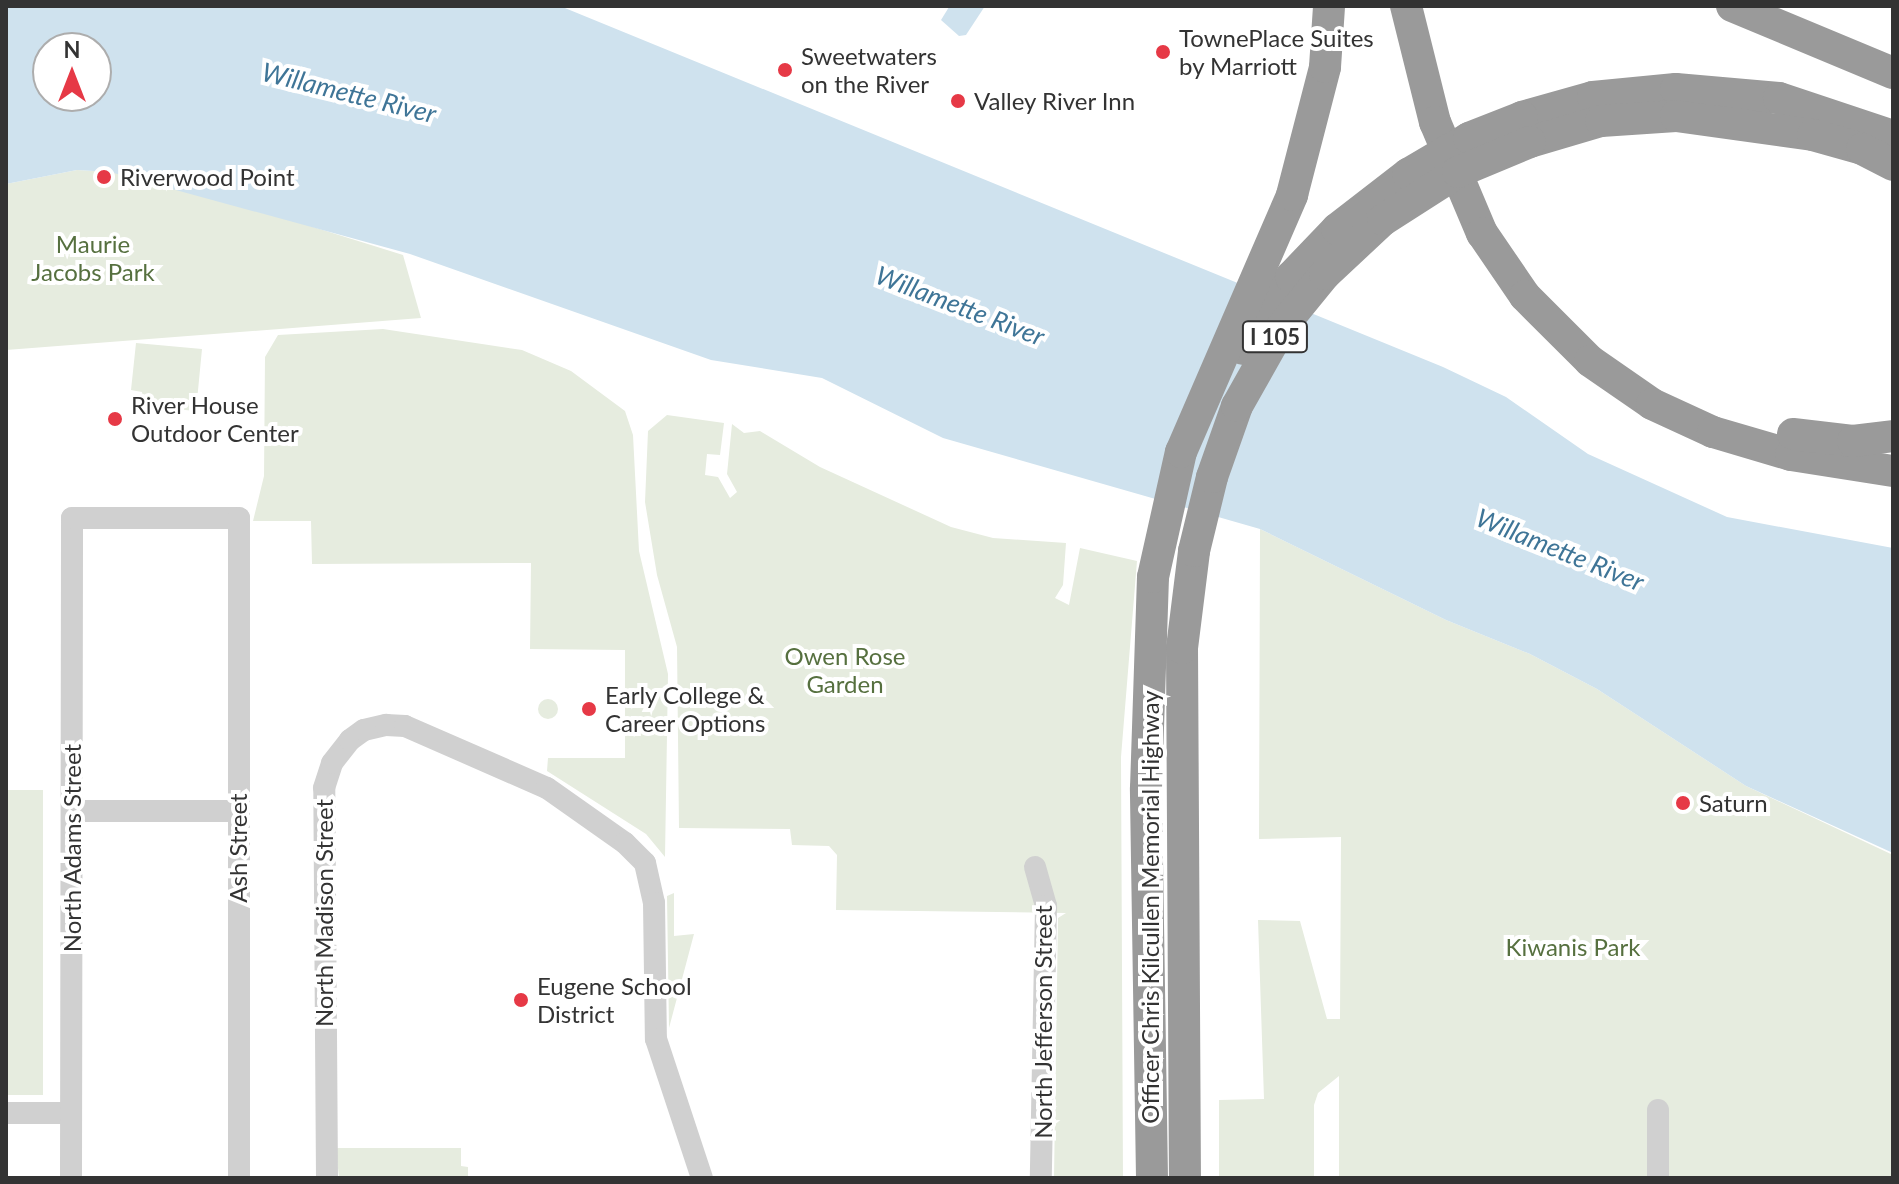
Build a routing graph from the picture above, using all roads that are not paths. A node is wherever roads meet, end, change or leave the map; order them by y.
1 (1329, 6) edge
2 (1406, 6) edge
3 (1426, 6) edge
4 (1732, 6) edge
5 (1893, 73) edge
6 (1766, 127) junction
7 (1526, 129) junction
8 (1893, 136) edge
9 (1893, 165) edge
10 (1893, 189) edge
11 (1893, 436) edge
12 (1893, 471) edge
13 (239, 518) joint
14 (1151, 636) junction
15 (72, 811) junction
16 (238, 811) junction
17 (1035, 867) dead end
18 (1658, 1110) dead end
19 (6, 1113) edge
20 (71, 1113) junction
21 (71, 1178) edge
22 (239, 1178) edge
23 (327, 1178) edge
24 (702, 1178) edge
25 (1041, 1178) edge
26 (1152, 1178) edge
27 (1185, 1178) edge
28 (1658, 1178) edge

1 - 14 highway
2 - 12 highway
3 - 11 highway
4 - 5 highway
6 - 7 highway, I 105
6 - 9 highway, I 105
6 - 10 highway
7 - 8 highway, I 105
7 - 14 highway, I 105, bridge
7 - 27 highway, Officer Chris Kilcullen Memorial Highway / I 105, bridge
13 - 15 street, North Adams Street
13 - 16 street, Ash Street
14 - 26 highway, Officer Chris Kilcullen Memorial Highway / I 105
15 - 16 street
15 - 20 street, North Adams Street
16 - 22 street, Ash Street
17 - 25 street, North Jefferson Street
18 - 28 street
19 - 20 street
20 - 21 street, North Adams Street
23 - 24 street, North Madison Street

